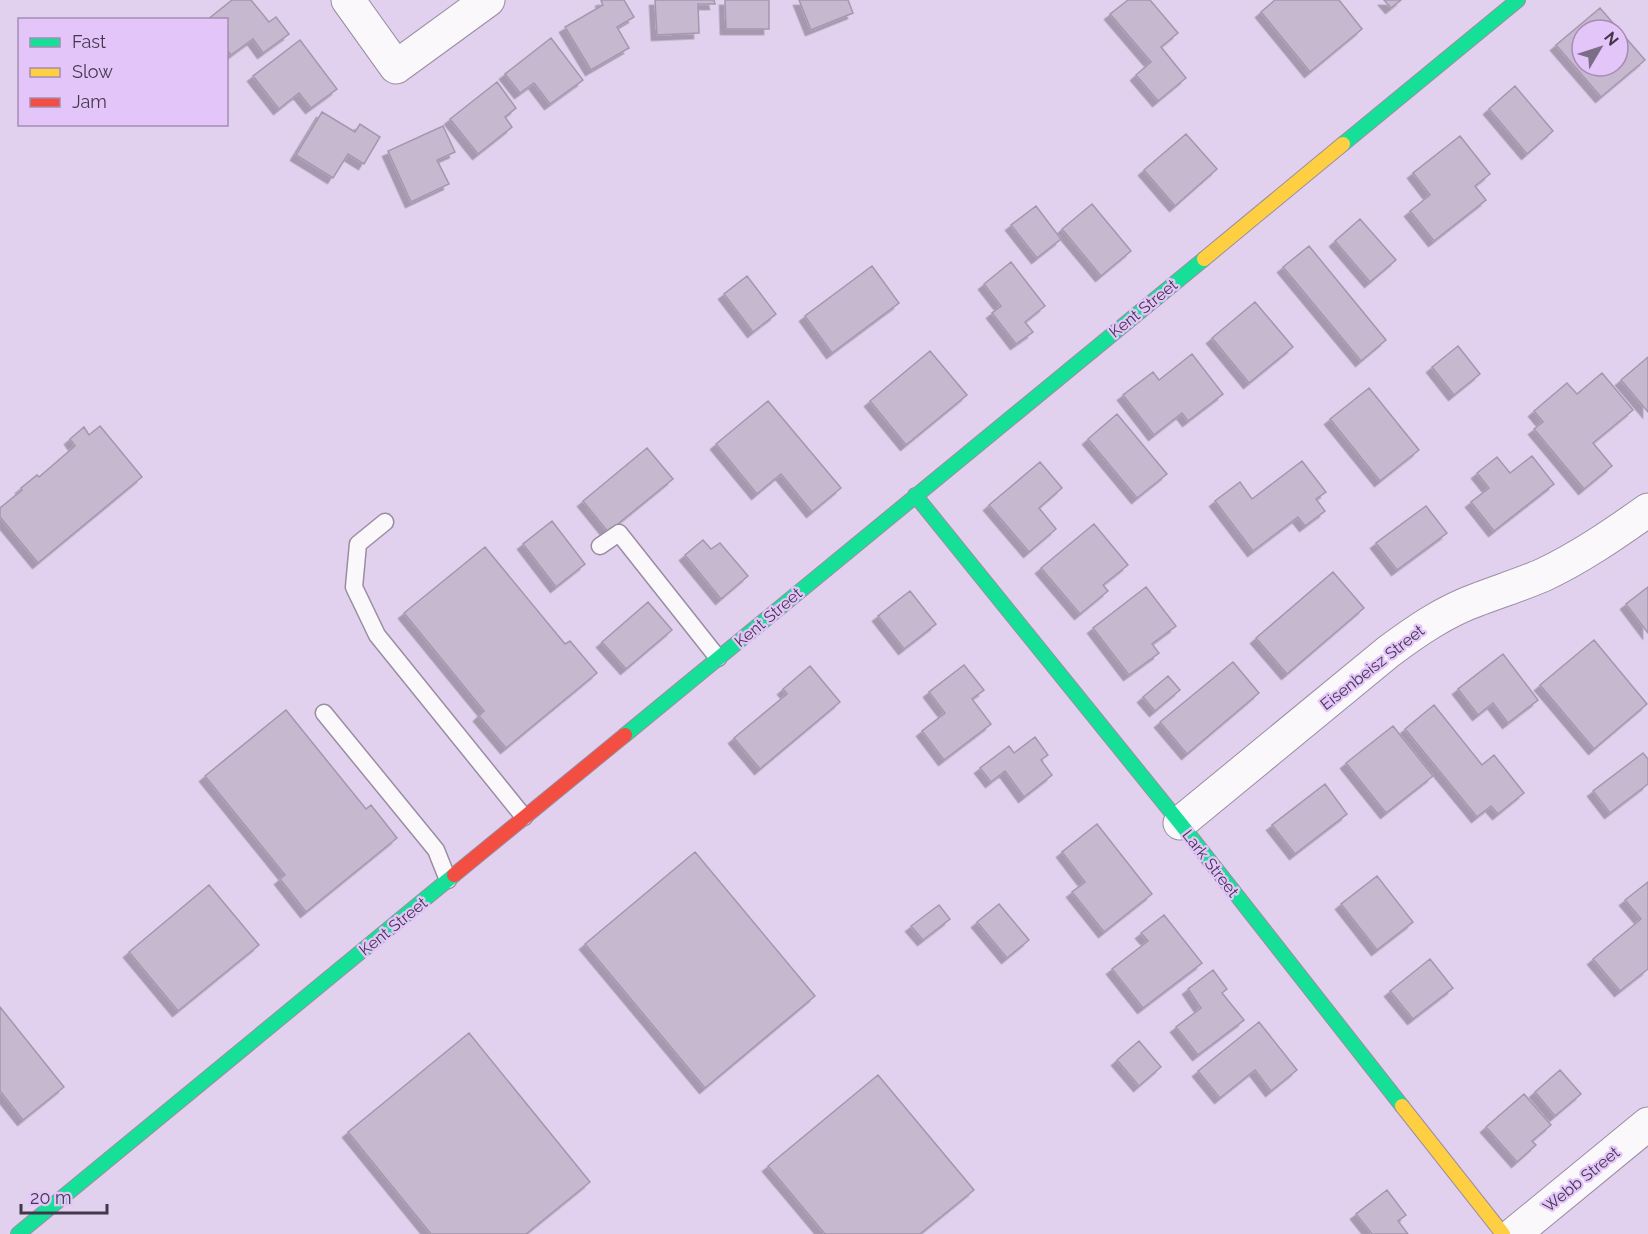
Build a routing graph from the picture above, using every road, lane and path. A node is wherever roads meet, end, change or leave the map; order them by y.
1 (348, 0) edge
2 (488, 0) edge
3 (1518, 0) edge
4 (915, 495) junction
5 (1648, 510) edge
6 (385, 522) dead end
7 (600, 546) dead end
8 (718, 658) junction
9 (324, 713) dead end
10 (524, 817) junction
11 (1180, 823) junction
12 (448, 880) junction
13 (1648, 1124) edge
14 (18, 1234) edge
15 (1503, 1234) edge
16 (1514, 1234) edge

1 - 2 street
3 - 4 street, Kent Street
4 - 8 street, Kent Street
4 - 11 street, Lark Street
5 - 11 street, Eisenbeisz Street
6 - 10 lane
7 - 8 lane
8 - 10 street, Kent Street
9 - 12 lane
10 - 12 street, Kent Street
11 - 15 street, Lark Street
12 - 14 street, Kent Street
13 - 16 street, Webb Street

